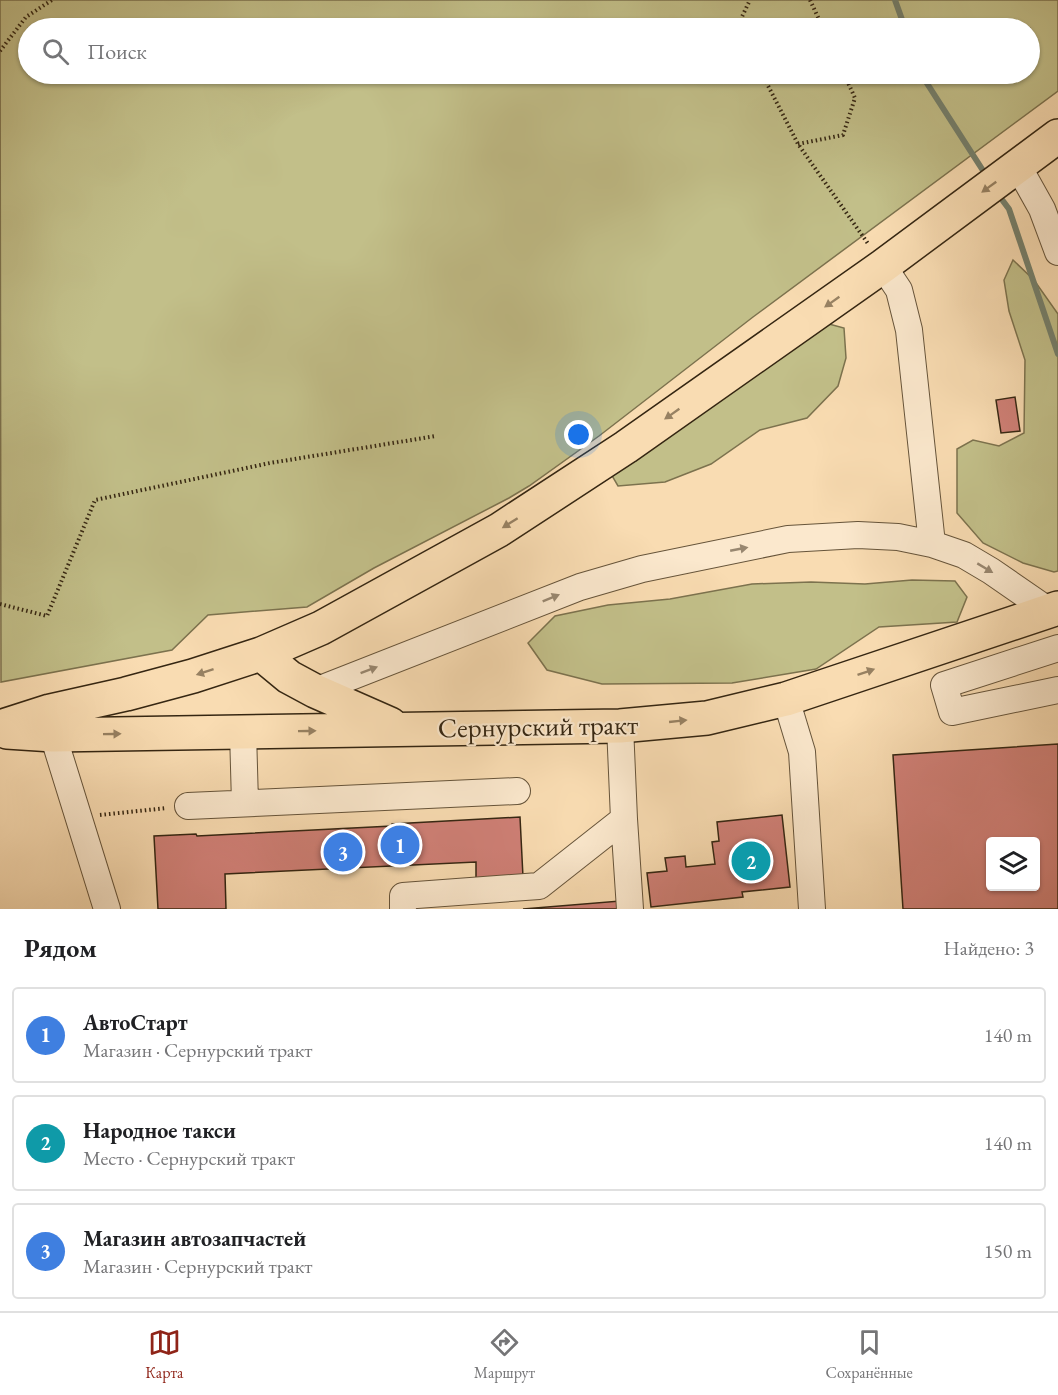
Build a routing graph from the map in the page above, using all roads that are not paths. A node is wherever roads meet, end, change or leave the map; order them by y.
1 (1043, 151) edge
2 (1058, 252) edge
3 (883, 266) junction
4 (932, 544) junction
5 (1053, 610) edge
6 (1058, 648) edge
7 (261, 654) junction
8 (1058, 690) edge
9 (315, 692) junction
10 (786, 699) junction
11 (620, 726) junction
12 (0, 729) edge
13 (401, 729) junction
14 (243, 732) junction
15 (53, 735) junction
16 (517, 791) dead end
17 (244, 803) junction
18 (188, 806) road end
19 (624, 819) junction
20 (107, 909) edge
21 (403, 909) edge
22 (630, 909) edge
23 (812, 909) edge

1 - 2 lane
1 -> 3 main road
3 - 4 lane
3 -> 7 main road
4 -> 5 lane
9 -> 4 lane
10 -> 5 main road, Сернурский тракт
6 - 8 lane
7 - 9 main road
7 -> 12 main road
9 - 13 main road
11 -> 10 main road, Сернурский тракт
10 - 23 lane
11 - 13 main road, Сернурский тракт
11 - 19 lane
12 - 15 main road, Сернурский тракт
14 -> 13 main road, Сернурский тракт
15 -> 14 main road, Сернурский тракт
14 - 17 lane
15 - 20 lane
16 - 17 lane
17 - 18 lane
19 - 21 lane
19 - 22 lane

